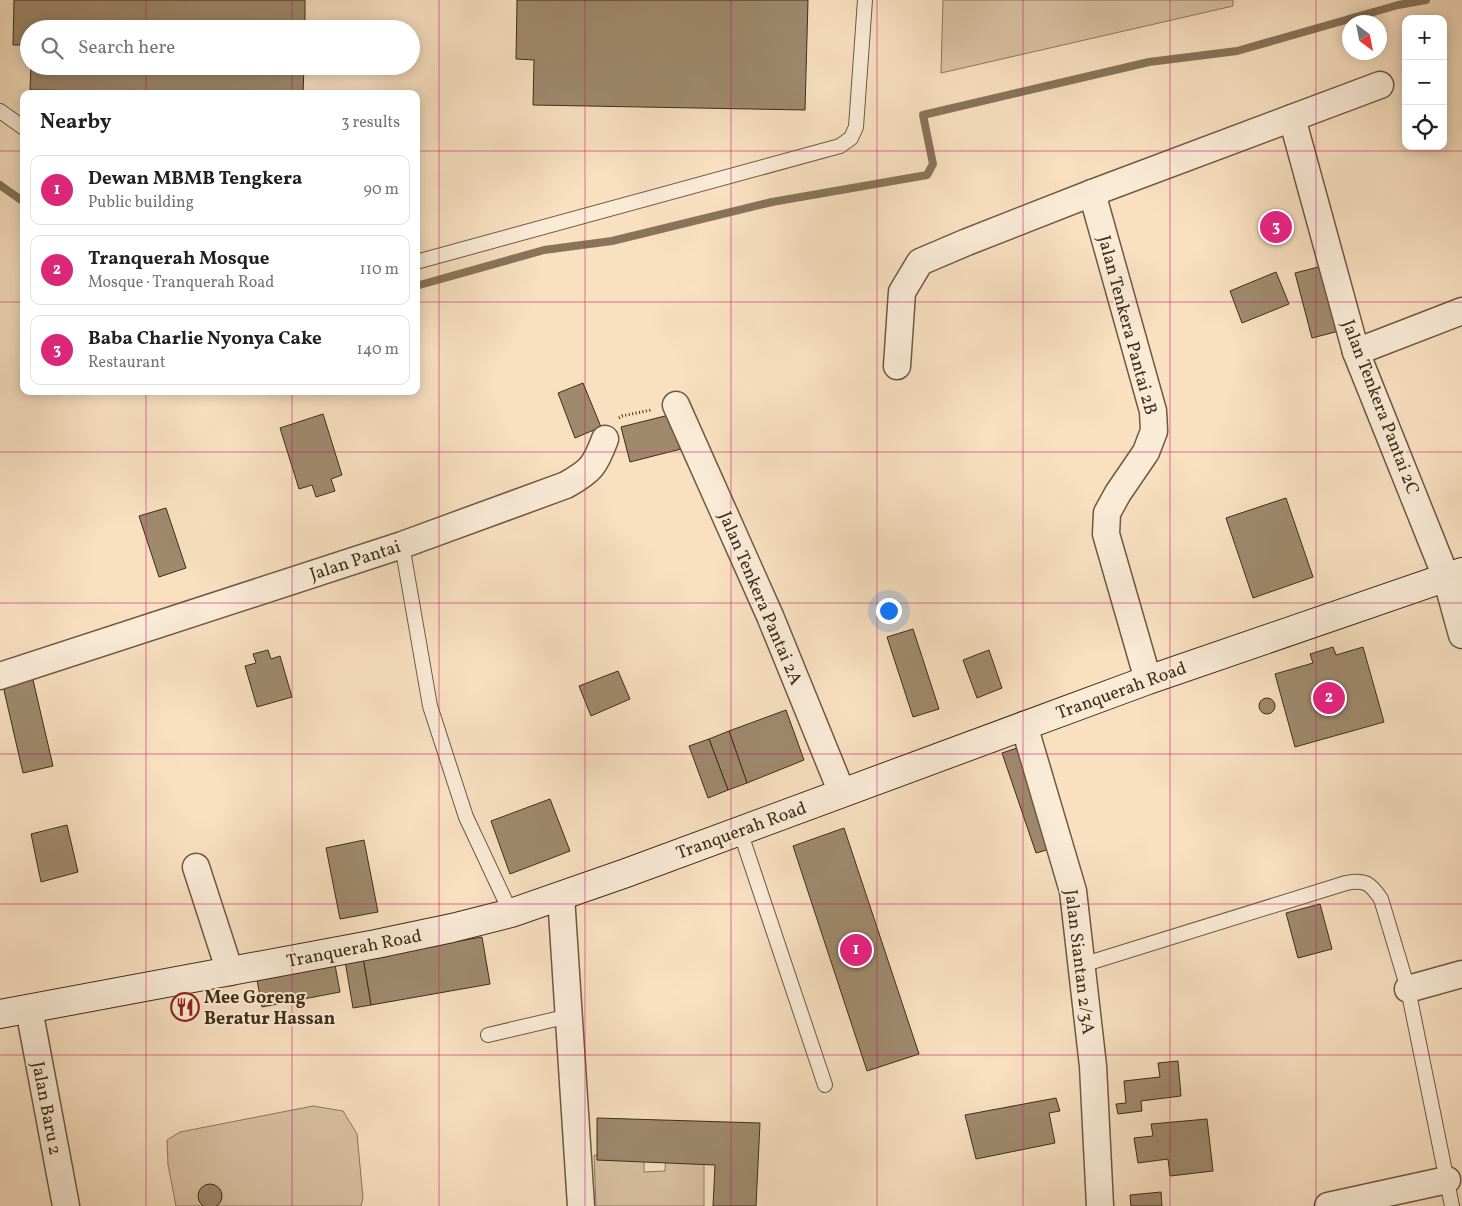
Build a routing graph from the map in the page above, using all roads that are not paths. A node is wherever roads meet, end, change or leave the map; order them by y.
1 (865, 0) edge
2 (1380, 85) dead end
3 (0, 111) edge
4 (1292, 118) junction
5 (20, 125) edge
6 (1092, 193) junction
7 (420, 261) edge
8 (1462, 311) edge
9 (1356, 352) junction
10 (897, 366) dead end
11 (676, 405) road end
12 (605, 438) road end
13 (391, 548) junction
14 (1454, 575) edge
15 (1462, 635) edge
16 (0, 676) edge
17 (1148, 680) junction
18 (1024, 725) junction
19 (842, 793) junction
20 (740, 831) junction
21 (196, 867) dead end
22 (561, 896) junction
23 (511, 913) junction
24 (1082, 965) junction
25 (230, 972) junction
26 (1462, 974) edge
27 (1408, 988) junction
28 (28, 1009) junction
29 (0, 1014) edge
30 (569, 1016) junction
31 (488, 1035) dead end
32 (825, 1085) dead end
33 (1447, 1180) junction
34 (66, 1206) edge
35 (581, 1206) edge
36 (1100, 1206) edge
37 (1328, 1206) edge
38 (1452, 1206) edge

1 - 7 lane
2 - 4 street
3 - 5 lane
4 - 6 street
4 - 9 street, Jalan Tenkera Pantai 2C
6 - 10 street
6 - 17 street, Jalan Tenkera Pantai 2B
8 - 9 street
9 - 14 street, Jalan Tenkera Pantai 2C
11 - 19 street, Jalan Tenkera Pantai 2A
12 - 13 street, Jalan Pantai
13 - 16 street, Jalan Pantai
13 - 23 lane
14 - 15 street, Jalan Tenkera Pantai 2C
14 - 17 main road, Tranquerah Road
17 - 18 main road, Tranquerah Road
18 - 19 main road, Tranquerah Road
18 - 24 street, Jalan Siantan 2/3A
19 - 20 main road, Tranquerah Road
20 - 22 main road, Tranquerah Road
20 - 32 lane
21 - 25 street
22 - 23 main road, Tranquerah Road
22 - 30 street
23 - 25 main road, Tranquerah Road
24 - 27 lane
24 - 36 street, Jalan Siantan 2/3A
25 - 28 main road, Tranquerah Road
26 - 27 street
27 - 33 lane
28 - 29 main road, Tranquerah Road
28 - 34 street, Jalan Baru 2
30 - 31 lane
30 - 35 street
33 - 37 street
33 - 38 lane

